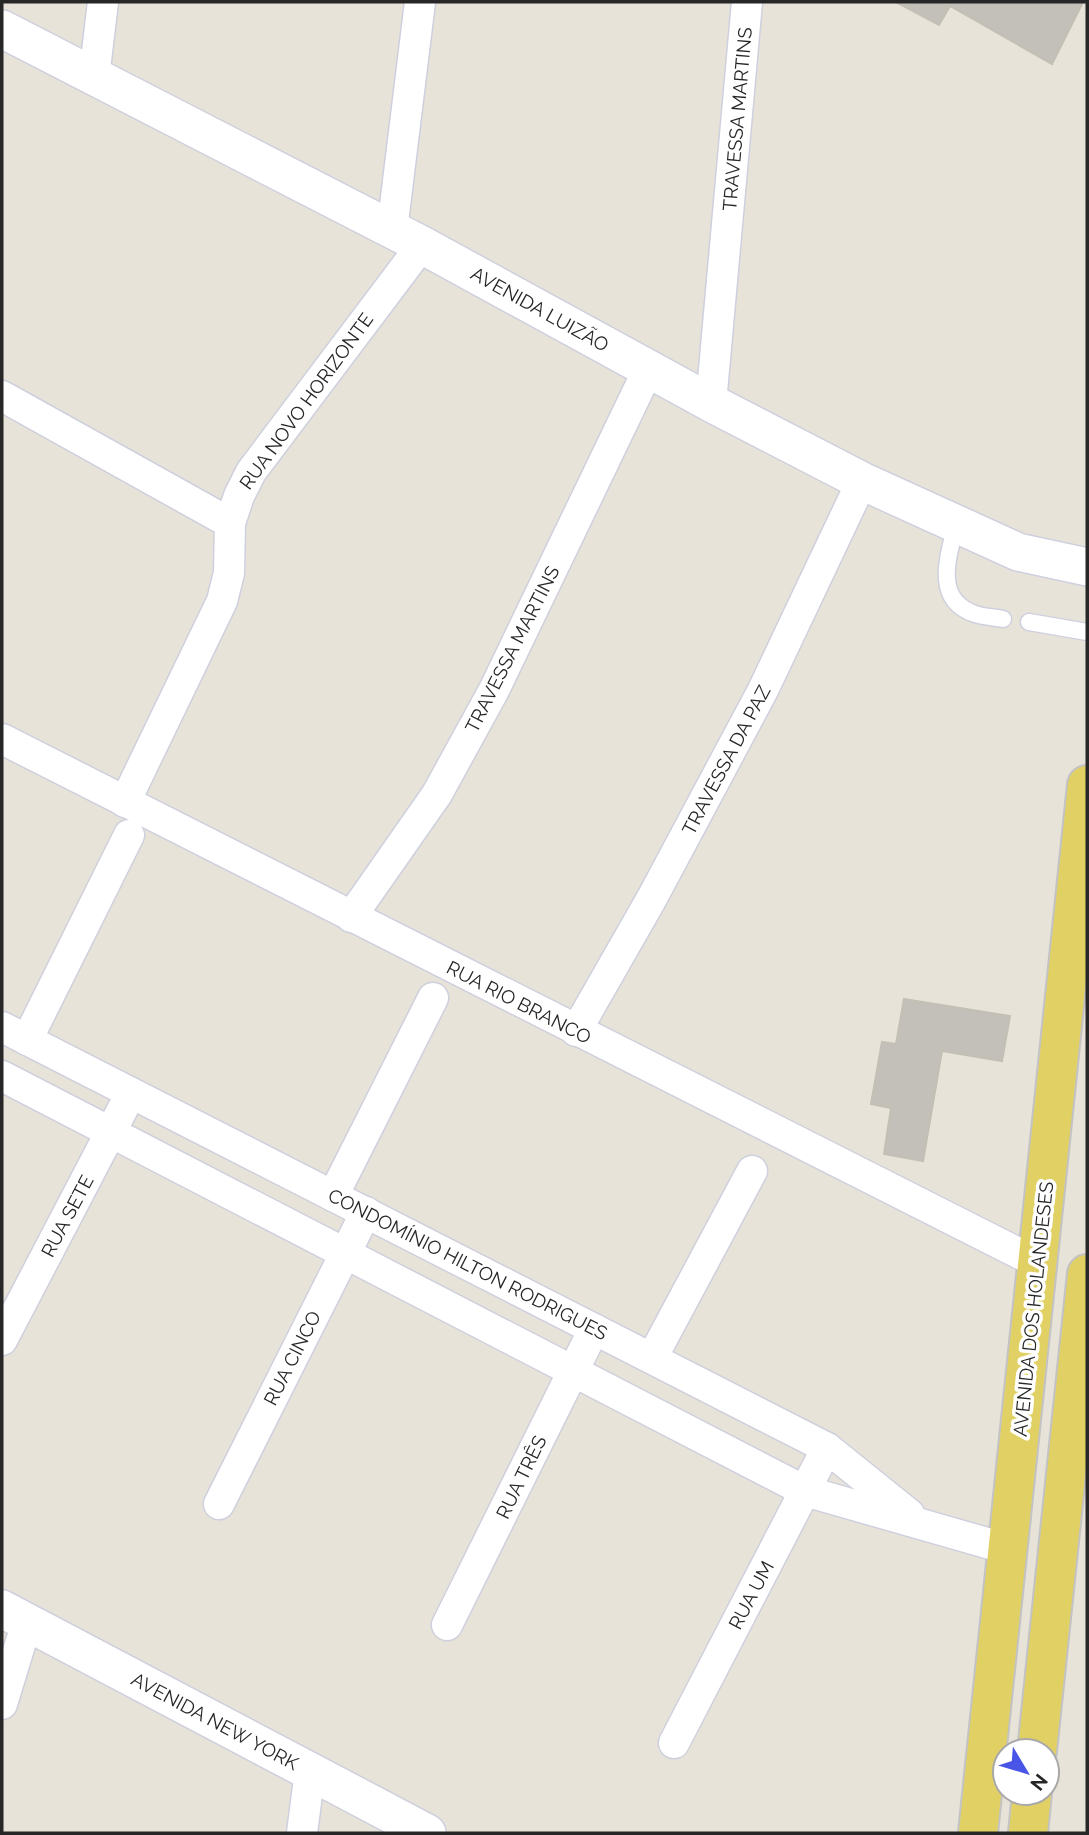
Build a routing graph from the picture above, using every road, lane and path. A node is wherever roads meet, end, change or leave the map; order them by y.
1 (103, 2) edge
2 (420, 2) edge
3 (747, 2) edge
4 (2, 29) edge
5 (94, 77) junction
6 (407, 237) junction
7 (649, 369) junction
8 (2, 396) edge
9 (711, 403) junction
10 (862, 481) junction
11 (230, 523) junction
12 (956, 526) junction
13 (1087, 567) edge
14 (1003, 618) dead end
15 (1029, 622) dead end
16 (1087, 632) edge
17 (2, 739) edge
18 (1087, 785) edge
19 (125, 802) junction
20 (129, 835) dead end
21 (351, 917) junction
22 (433, 998) dead end
23 (576, 1031) junction
24 (14, 1034) edge
25 (2, 1076) edge
26 (131, 1093) junction
27 (111, 1132) junction
28 (752, 1171) dead end
29 (334, 1196) junction
30 (366, 1213) junction
31 (345, 1253) junction
32 (1038, 1263) junction
33 (1087, 1274) edge
34 (594, 1329) junction
35 (2, 1340) edge
36 (652, 1358) junction
37 (573, 1371) junction
38 (827, 1448) junction
39 (805, 1491) junction
40 (219, 1503) dead end
41 (920, 1522) junction
42 (1008, 1549) junction
43 (15, 1616) edge
44 (447, 1625) dead end
45 (2, 1704) edge
46 (1038, 1737) edge
47 (674, 1743) dead end
48 (310, 1771) junction
49 (1031, 1807) edge
50 (303, 1833) edge
51 (427, 1833) edge
52 (978, 1833) edge
53 (1028, 1833) edge

1 - 5 street
2 - 6 street, RUA NOVO HORIZONTE
3 - 9 street, TRAVESSA MARTINS
4 - 5 street, AVENIDA LUIZÃO
5 - 6 street, AVENIDA LUIZÃO
6 - 7 street, AVENIDA LUIZÃO
6 - 11 street, RUA NOVO HORIZONTE
7 - 9 street, AVENIDA LUIZÃO
7 - 21 street, TRAVESSA MARTINS
8 - 11 street
9 - 10 street, AVENIDA LUIZÃO
10 - 12 street, AVENIDA LUIZÃO
10 - 23 street, TRAVESSA DA PAZ
11 - 19 street, RUA NOVO HORIZONTE
12 - 13 street, AVENIDA LUIZÃO
12 - 14 lane
15 - 16 lane
17 - 19 street, RUA RIO BRANCO
18 - 32 main road, AVENIDA DOS HOLANDESES
19 - 21 street, RUA RIO BRANCO
20 - 24 street
21 - 23 street, RUA RIO BRANCO
22 - 29 street
23 - 32 street, RUA RIO BRANCO
24 - 26 street, CONDOMÍNIO HILTON RODRIGUES
25 - 27 street, CONDOMÍNIO HILTON RODRIGUES
26 - 27 street, RUA SETE
26 - 29 street, CONDOMÍNIO HILTON RODRIGUES
27 - 31 street, CONDOMÍNIO HILTON RODRIGUES
27 - 35 street, RUA SETE
28 - 36 street
29 - 30 street, CONDOMÍNIO HILTON RODRIGUES
30 - 31 street, RUA CINCO
30 - 34 street, CONDOMÍNIO HILTON RODRIGUES
31 - 37 street, CONDOMÍNIO HILTON RODRIGUES
31 - 40 street, RUA CINCO
32 - 42 main road, AVENIDA DOS HOLANDESES
33 - 46 main road
34 - 36 street, CONDOMÍNIO HILTON RODRIGUES
34 - 37 street, RUA TRÊS
36 - 38 street, CONDOMÍNIO HILTON RODRIGUES
37 - 39 street, CONDOMÍNIO HILTON RODRIGUES
37 - 44 street, RUA TRÊS
38 - 39 street, RUA UM
38 - 41 street, CONDOMÍNIO HILTON RODRIGUES
39 - 41 street, CONDOMÍNIO HILTON RODRIGUES
39 - 47 street, RUA UM
41 - 42 street, CONDOMÍNIO HILTON RODRIGUES
42 - 52 main road, AVENIDA DOS HOLANDESES
43 - 45 street
43 - 48 street, AVENIDA NEW YORK
48 - 50 street
48 - 51 street, AVENIDA NEW YORK
49 - 53 main road

